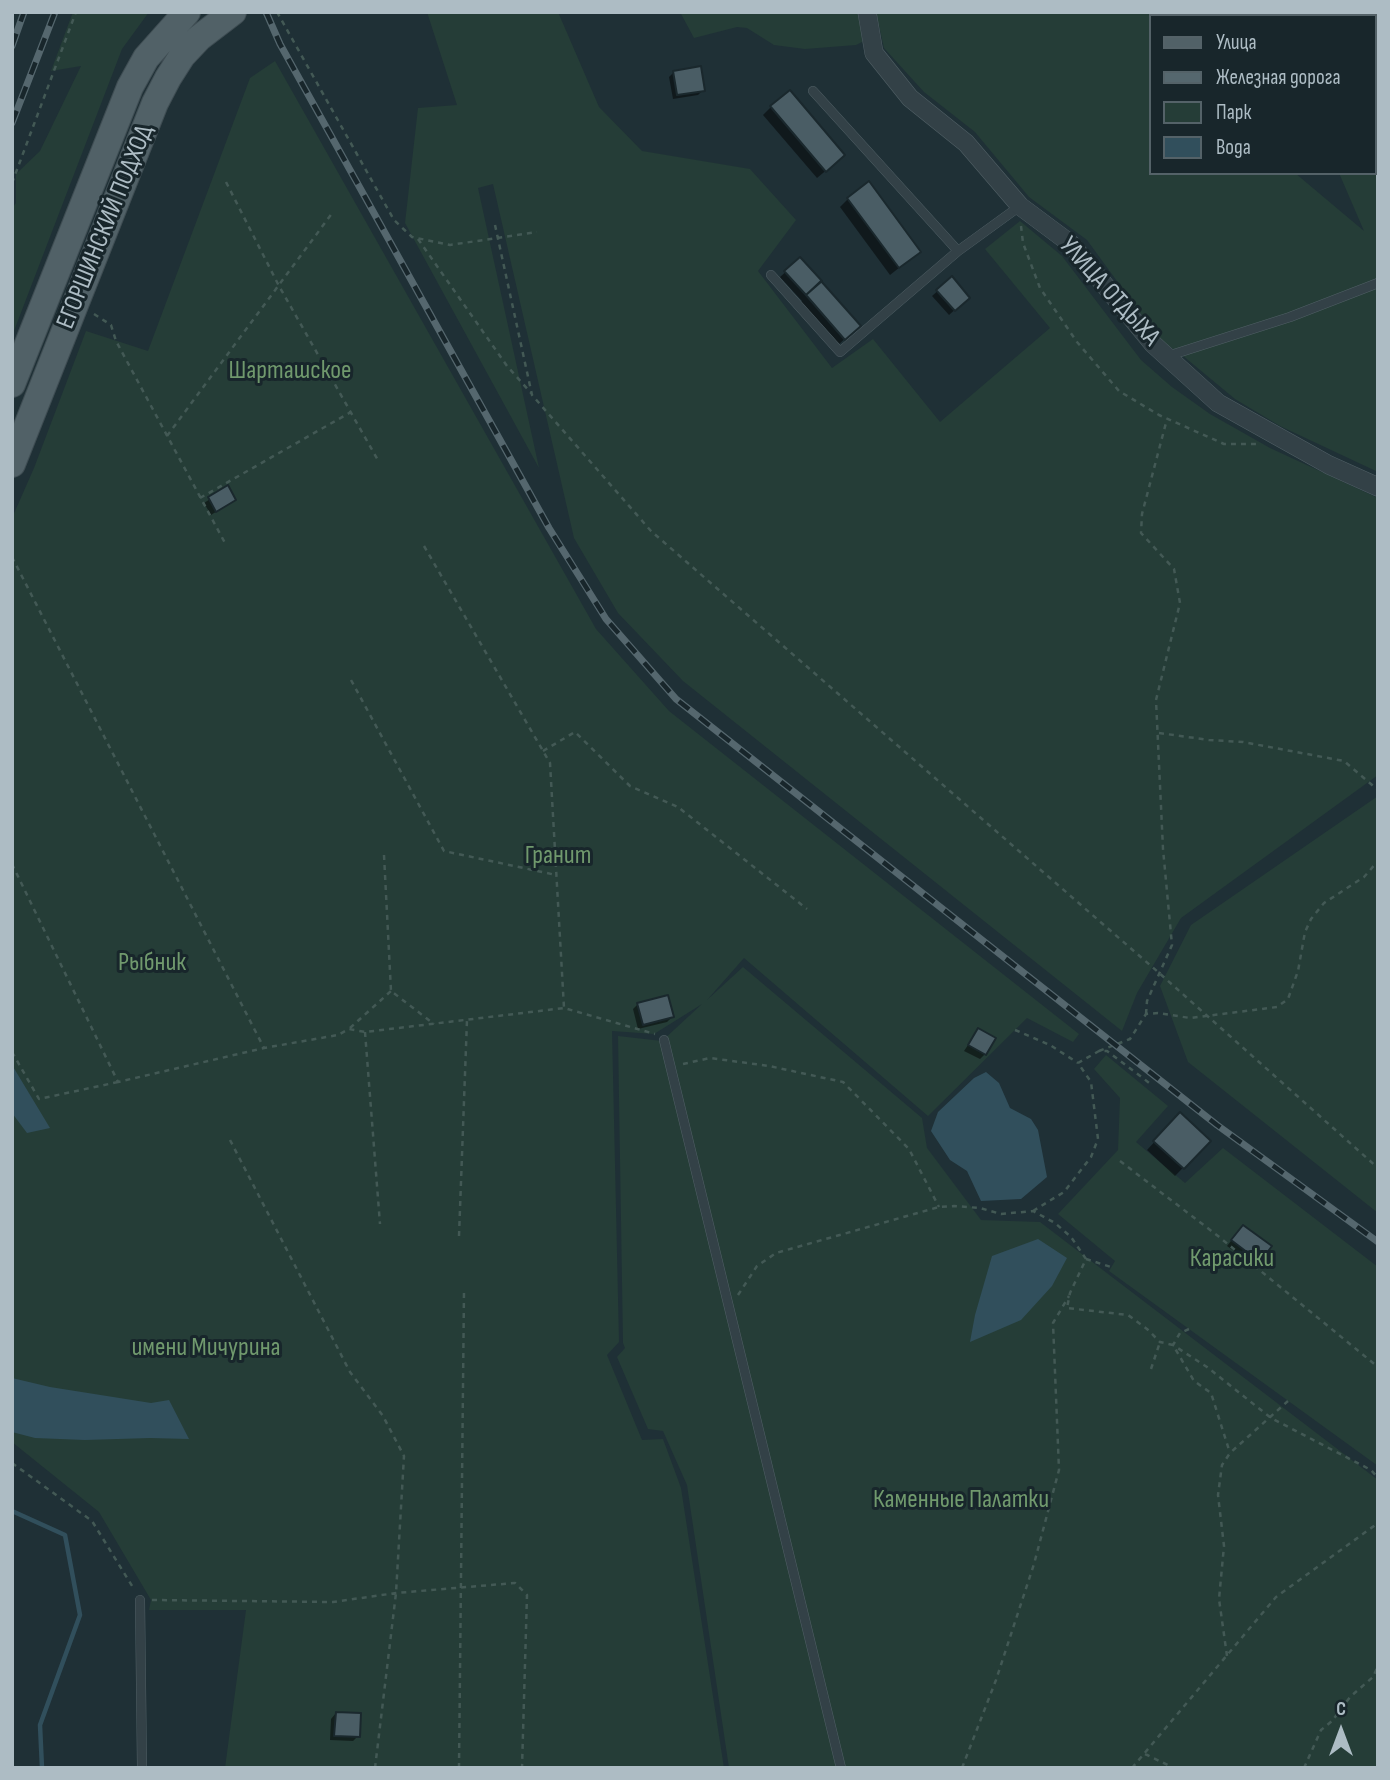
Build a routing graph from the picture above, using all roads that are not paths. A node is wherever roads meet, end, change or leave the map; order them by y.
1 (187, 12) edge
2 (233, 12) edge
3 (867, 12) edge
4 (813, 90) dead end
5 (1020, 205) junction
6 (958, 251) junction
7 (771, 275) dead end
8 (1378, 283) edge
9 (1168, 356) junction
10 (12, 384) edge
11 (12, 464) edge
12 (1378, 487) edge
13 (664, 1040) road end
14 (140, 1600) road end
15 (142, 1768) edge
16 (841, 1768) edge

1 - 10 main road, ЕГОРШИНСКИЙ ПОДХОД
2 - 11 main road, ЕГОРШИНСКИЙ ПОДХОД
3 - 5 street, УЛИЦА ОТДЫХА
4 - 6 lane
5 - 6 lane
5 - 9 street, УЛИЦА ОТДЫХА
6 - 7 lane
8 - 9 lane
9 - 12 street, УЛИЦА ОТДЫХА
13 - 16 lane
14 - 15 lane

